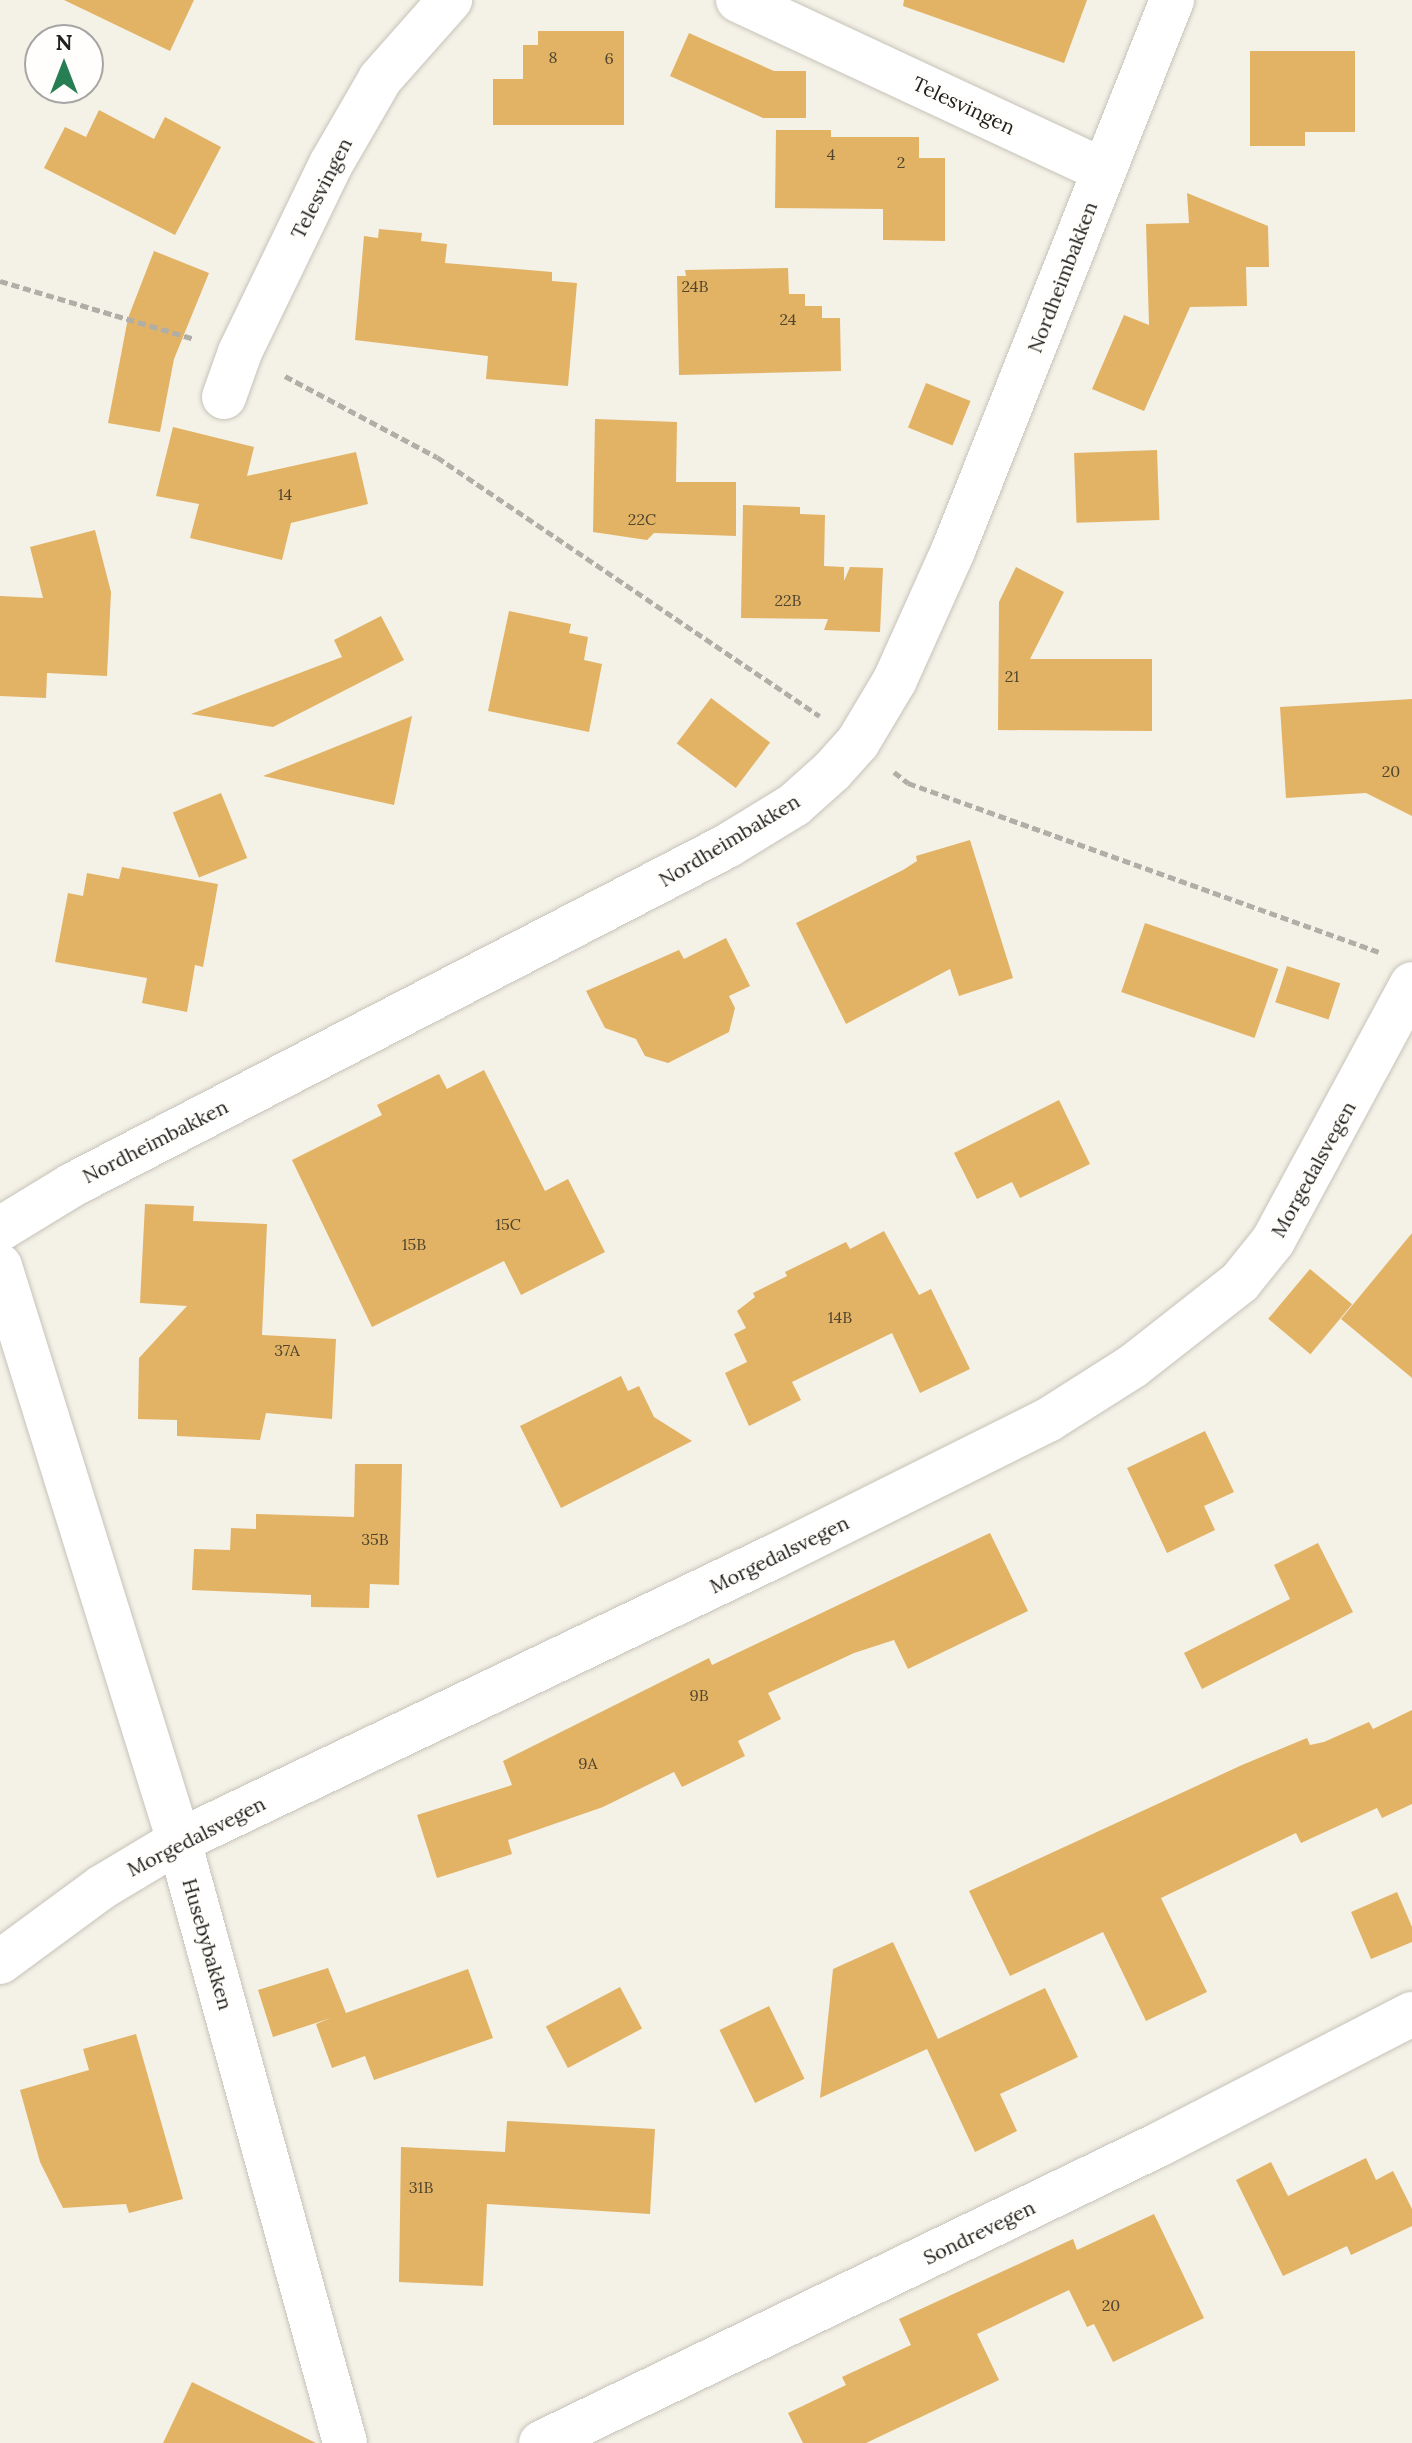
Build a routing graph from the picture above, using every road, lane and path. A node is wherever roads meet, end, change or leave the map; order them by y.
1 (450, 0) edge
2 (738, 0) edge
3 (1172, 0) edge
4 (1103, 170) junction
5 (0, 281) edge
6 (240, 352) junction
7 (224, 397) dead end
8 (858, 742) junction
9 (1382, 953) dead end
10 (1412, 984) edge
11 (0, 1229) edge
12 (0, 1266) edge
13 (179, 1841) junction
14 (0, 1962) edge
15 (1412, 2014) edge
16 (345, 2443) edge
17 (541, 2443) edge

1 - 6 street, Telesvingen
2 - 4 street, Telesvingen
3 - 4 street, Nordheimbakken
4 - 8 street, Nordheimbakken
5 - 6 path
6 - 7 street, Telesvingen
6 - 8 path
8 - 9 path
8 - 11 street, Nordheimbakken
10 - 13 street, Morgedalsvegen
12 - 13 street, Husebybakken
13 - 14 street, Morgedalsvegen
13 - 16 street, Husebybakken
15 - 17 street, Sondrevegen

